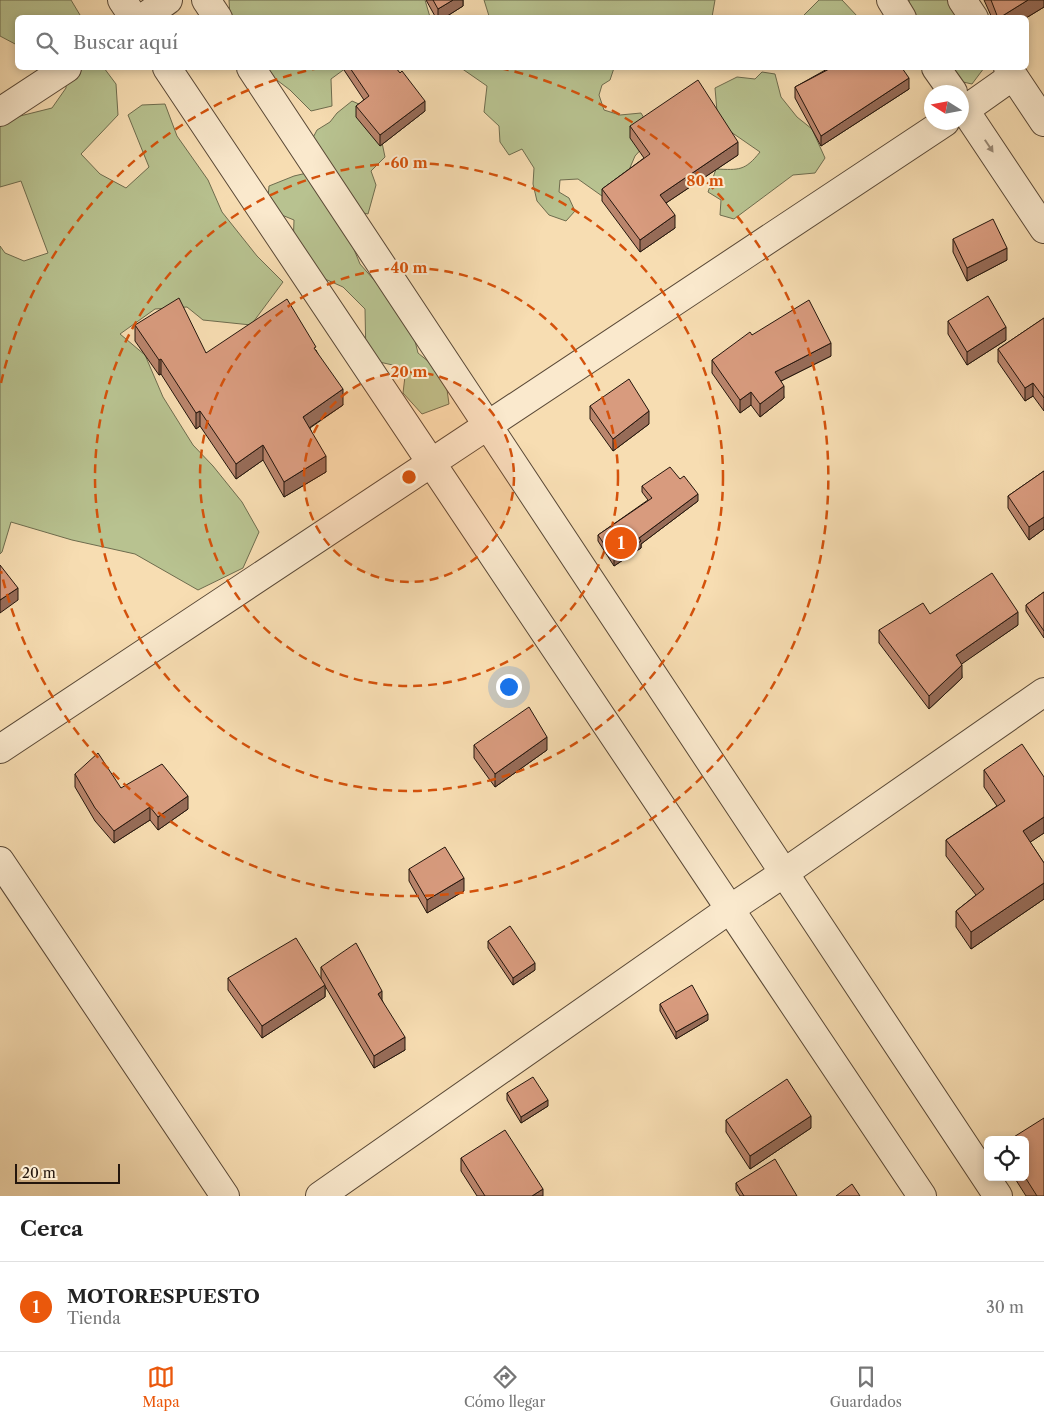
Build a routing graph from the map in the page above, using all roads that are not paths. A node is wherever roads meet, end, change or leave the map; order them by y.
1 (122, 0) edge
2 (168, 0) edge
3 (206, 0) edge
4 (891, 0) edge
5 (962, 0) edge
6 (132, 15) edge
7 (148, 15) edge
8 (216, 15) edge
9 (900, 15) edge
10 (972, 15) edge
11 (64, 70) edge
12 (168, 70) edge
13 (252, 70) edge
14 (937, 70) edge
15 (1011, 72) edge
16 (945, 85) edge
17 (969, 101) edge
18 (0, 112) edge
19 (1044, 122) edge
20 (969, 126) edge
21 (926, 130) edge
22 (1044, 229) edge
23 (488, 426) junction
24 (432, 463) junction
25 (1044, 692) edge
26 (0, 749) edge
27 (0, 861) edge
28 (784, 873) junction
29 (730, 909) junction
30 (225, 1196) edge
31 (320, 1196) edge
32 (922, 1196) edge
33 (998, 1196) edge

1 - 6 street
2 - 7 street
3 - 8 street
4 - 9 street
5 - 10 street
11 - 18 street
12 - 24 street
13 - 23 street
14 - 16 street
15 - 17 street
15 - 19 street
20 -> 22 street
21 - 23 street
23 - 24 street
23 - 28 street
24 - 26 street
24 - 29 street
25 - 28 street
27 - 30 street
28 - 29 street
28 - 33 street
29 - 31 street
29 - 32 street

